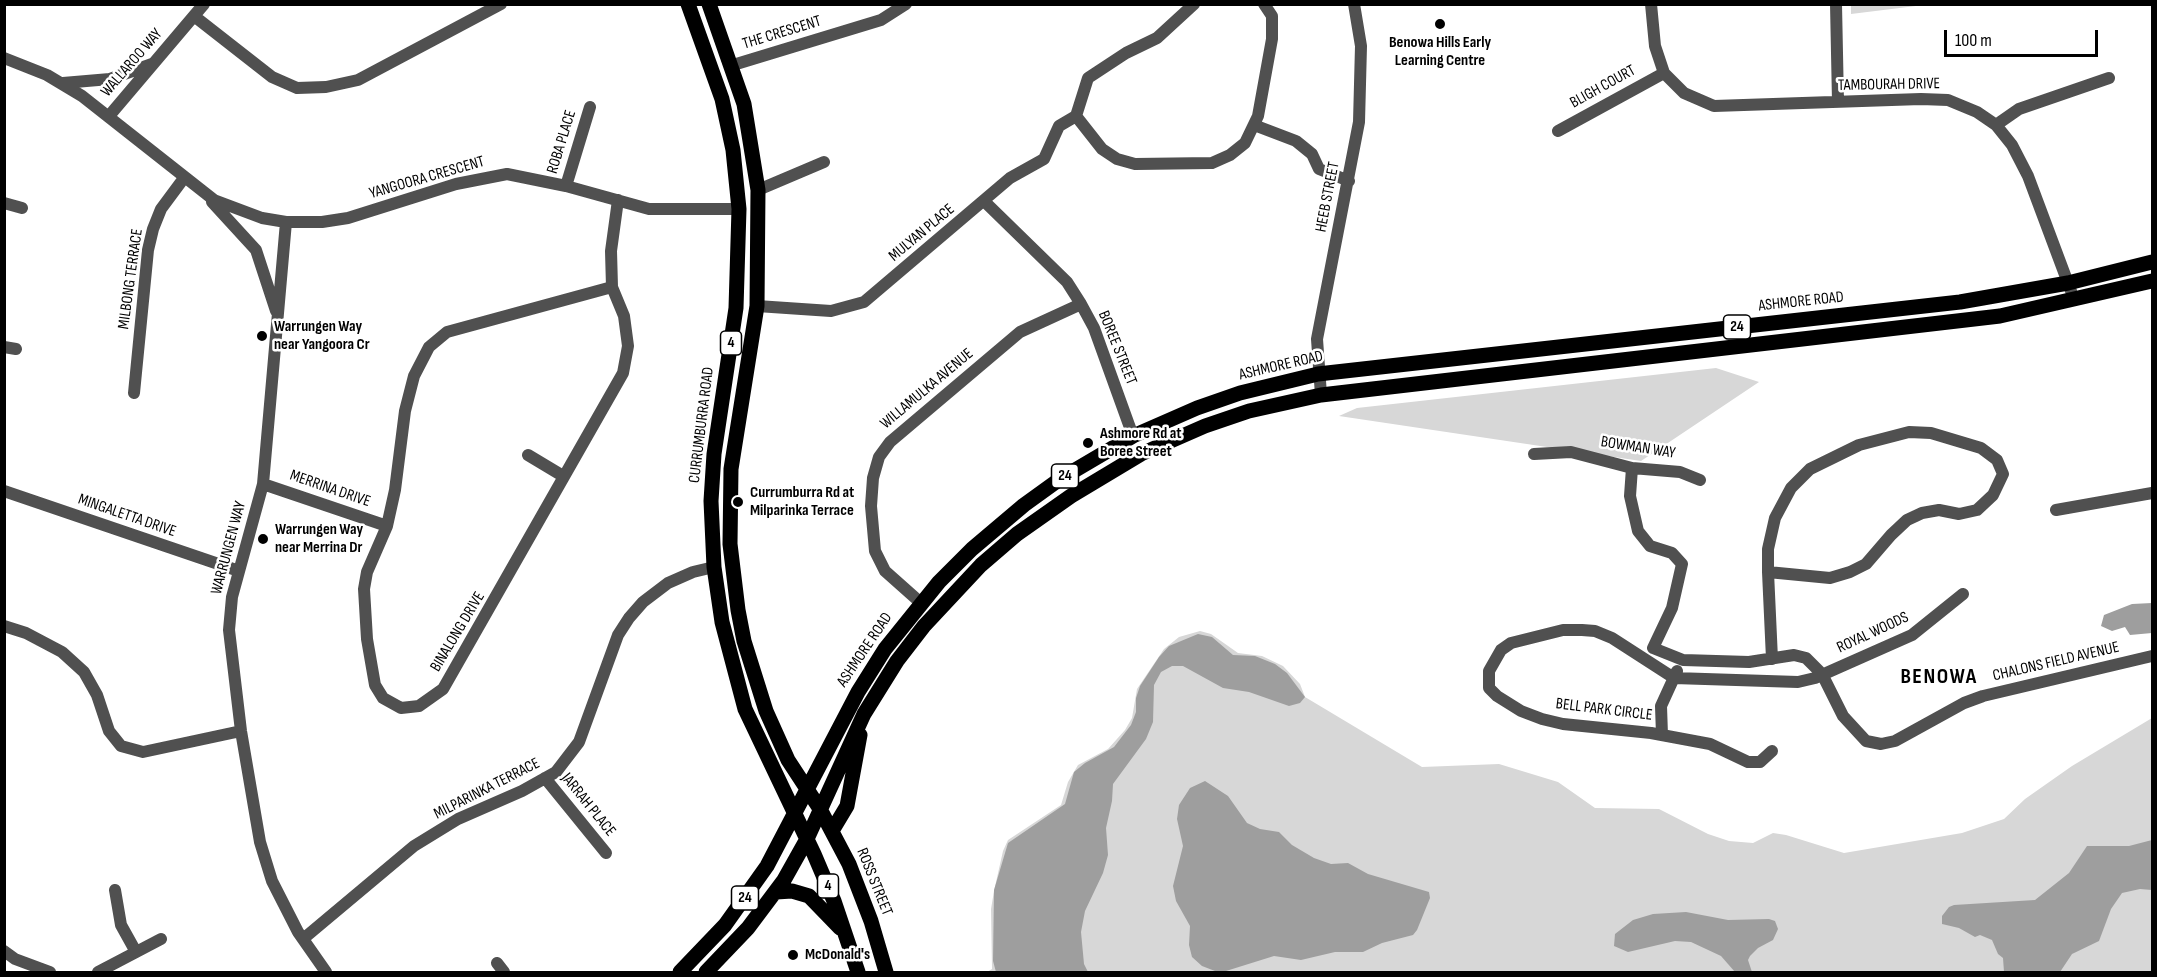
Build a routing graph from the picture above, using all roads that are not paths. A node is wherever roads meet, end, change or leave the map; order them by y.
1 (204, 4) edge
2 (501, 4) edge
3 (688, 4) edge
4 (709, 4) edge
5 (906, 4) edge
6 (1194, 4) edge
7 (1264, 4) edge
8 (1354, 4) edge
9 (1651, 4) edge
10 (1836, 4) edge
11 (194, 16) junction
12 (4, 58) edge
13 (154, 63) junction
14 (732, 65) junction
15 (1664, 73) junction
16 (2109, 78) dead end
17 (63, 83) junction
18 (1838, 102) junction
19 (590, 107) dead end
20 (109, 116) junction
21 (1076, 116) junction
22 (1996, 125) junction
23 (1254, 126) junction
24 (1558, 130) dead end
25 (824, 162) dead end
26 (184, 178) junction
27 (1349, 181) junction
28 (566, 186) junction
29 (199, 189) junction
30 (759, 190) junction
31 (618, 200) junction
32 (985, 202) junction
33 (4, 203) edge
34 (22, 208) dead end
35 (739, 209) junction
36 (286, 222) junction
37 (2152, 262) edge
38 (2152, 281) edge
39 (2068, 283) junction
40 (612, 287) junction
41 (2073, 301) junction
42 (1081, 304) junction
43 (757, 306) junction
44 (278, 321) junction
45 (1318, 374) junction
46 (134, 393) dead end
47 (1321, 395) junction
48 (1133, 436) junction
49 (1534, 454) dead end
50 (528, 455) dead end
51 (1632, 468) junction
52 (563, 476) junction
53 (1700, 480) dead end
54 (263, 484) junction
55 (4, 491) edge
56 (2152, 494) edge
57 (2056, 510) dead end
58 (387, 525) junction
59 (714, 567) junction
60 (239, 571) junction
61 (1768, 572) junction
62 (1963, 594) dead end
63 (921, 603) junction
64 (4, 626) edge
65 (2152, 656) edge
66 (1772, 659) junction
67 (1683, 660) junction
68 (1822, 674) junction
69 (1674, 678) junction
70 (864, 714) junction
71 (241, 731) junction
72 (1662, 735) junction
73 (1772, 751) dead end
74 (545, 778) junction
75 (808, 791) junction
76 (820, 810) junction
77 (796, 814) junction
78 (832, 831) junction
79 (807, 839) junction
80 (606, 853) dead end
81 (115, 890) dead end
82 (776, 892) junction
83 (846, 934) junction
84 (161, 939) dead end
85 (303, 939) junction
86 (4, 951) edge
87 (136, 952) junction
88 (50, 972) edge
89 (98, 972) edge
90 (326, 972) edge
91 (680, 972) edge
92 (706, 972) edge
93 (858, 972) edge
94 (886, 972) edge

1 - 11 street, WALLAROO WAY
2 - 11 street
3 - 35 main road, CURRUMBURRA ROAD / 4
4 - 14 main road, CURRUMBURRA ROAD / 4
5 - 14 street, THE CRESCENT
6 - 21 street
7 - 23 street
8 - 27 street, HEEB STREET
9 - 15 street, TAMBOURAH DRIVE
10 - 18 street
11 - 13 street, WALLAROO WAY
12 - 17 street, YANGOORA CRESCENT
13 - 17 street
13 - 20 street, WALLAROO WAY
14 - 30 main road, CURRUMBURRA ROAD / 4
15 - 18 street, TAMBOURAH DRIVE
15 - 24 street, BLIGH COURT
16 - 22 street
17 - 20 street, YANGOORA CRESCENT
18 - 22 street, TAMBOURAH DRIVE
19 - 28 street, ROBA PLACE
20 - 26 street, YANGOORA CRESCENT
21 - 23 street
21 - 32 street, MULYAN PLACE
22 - 39 street, TAMBOURAH DRIVE
23 - 27 street
25 - 30 street
26 - 29 street, YANGOORA CRESCENT
26 - 46 street, MILBONG TERRACE
27 - 45 street, HEEB STREET
28 - 31 street, YANGOORA CRESCENT
28 - 36 street, YANGOORA CRESCENT
29 - 36 street, YANGOORA CRESCENT
29 - 44 street, YANGOORA CRESCENT
30 - 43 main road, CURRUMBURRA ROAD / 4
31 - 35 street, YANGOORA CRESCENT
31 - 40 street, BINALONG DRIVE
32 - 42 street, BOREE STREET
32 - 43 street, MULYAN PLACE
33 - 34 street
35 - 59 main road, CURRUMBURRA ROAD / 4
36 - 44 street, WARRUNGEN WAY
37 - 39 main road, ASHMORE ROAD / 24
38 - 41 main road, ASHMORE ROAD / 24
39 - 41 street, TAMBOURAH DRIVE
39 - 45 main road, ASHMORE ROAD / 24
40 - 52 street, BINALONG DRIVE
40 - 58 street, BINALONG DRIVE
41 - 47 main road, ASHMORE ROAD / 24
42 - 48 street, BOREE STREET
42 - 63 street, WILLAMULKA AVENUE
43 - 75 main road, CURRUMBURRA ROAD / 4
44 - 54 street, WARRUNGEN WAY
45 - 47 street, HEEB STREET
45 - 48 main road, ASHMORE ROAD / 24
47 - 70 main road, ASHMORE ROAD / 24
48 - 63 main road, ASHMORE ROAD / 24
49 - 51 street, BOWMAN WAY
50 - 52 street
51 - 53 street, BOWMAN WAY
51 - 67 street
52 - 58 street, BINALONG DRIVE
54 - 58 street, MERRINA DRIVE
54 - 60 street, WARRUNGEN WAY
55 - 60 street, MINGALETTA DRIVE
56 - 57 street
59 - 74 street, MILPARINKA TERRACE
59 - 77 main road, CURRUMBURRA ROAD / 4
60 - 71 street, WARRUNGEN WAY
61 - 61 street
61 - 66 street
62 - 68 street, ROYAL WOODS
63 - 75 main road, ASHMORE ROAD / 24
64 - 71 street
65 - 68 street, CHALONS FIELD AVENUE
66 - 67 street, CHALONS FIELD AVENUE
66 - 68 street, CHALONS FIELD AVENUE
67 - 69 street
68 - 69 street
69 - 72 street
69 - 72 street, BELL PARK CIRCLE
70 - 76 main road, ASHMORE ROAD / 24
70 - 78 main road
71 - 85 street, WARRUNGEN WAY
72 - 73 street, BELL PARK CIRCLE
74 - 80 street, JARRAH PLACE
74 - 85 street, MILPARINKA TERRACE
75 - 76 main road, CURRUMBURRA ROAD / 4
75 - 77 main road, ASHMORE ROAD / 24
76 - 78 main road, ROSS STREET / 4
76 - 79 main road, ASHMORE ROAD / 24
77 - 79 main road, CURRUMBURRA ROAD / 4
77 - 91 main road, ASHMORE ROAD / 24
78 - 94 main road, ROSS STREET / 4
79 - 82 main road, ASHMORE ROAD / 24
79 - 83 main road, 4
81 - 87 street
82 - 83 main road
82 - 92 main road, ASHMORE ROAD / 24
83 - 93 main road, 4
84 - 87 street
85 - 90 street, WARRUNGEN WAY
86 - 88 street
87 - 89 street

